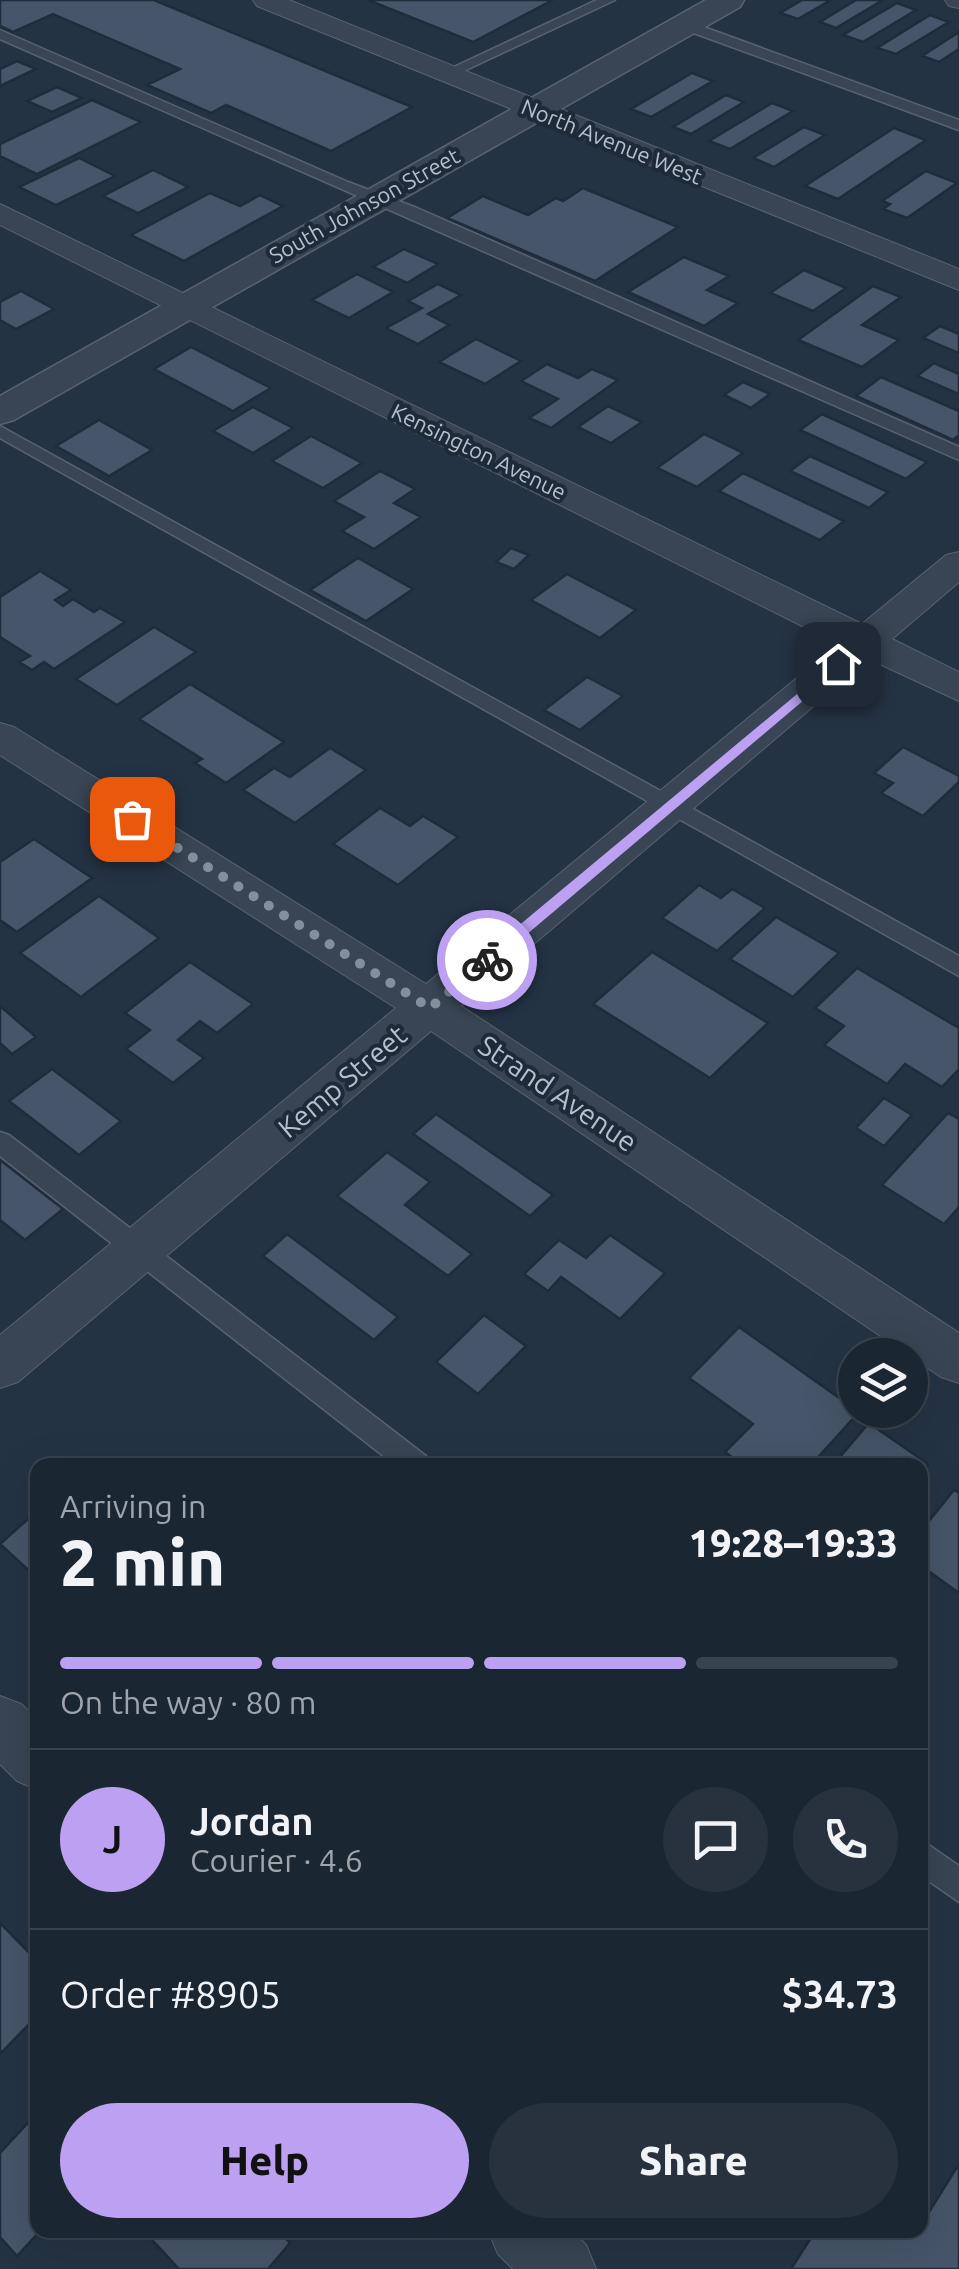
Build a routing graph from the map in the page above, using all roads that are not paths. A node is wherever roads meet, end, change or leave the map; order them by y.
1 (266, 0) edge
2 (608, 0) edge
3 (729, 0) edge
4 (685, 26) junction
5 (0, 34) edge
6 (446, 74) junction
7 (534, 110) junction
8 (959, 125) edge
9 (378, 196) junction
10 (0, 214) edge
11 (959, 280) edge
12 (186, 307) junction
13 (0, 412) edge
14 (0, 430) edge
15 (959, 454) edge
16 (959, 563) edge
17 (866, 641) junction
18 (959, 688) edge
19 (0, 736) edge
20 (671, 804) junction
21 (959, 967) edge
22 (430, 1008) junction
23 (0, 1142) edge
24 (138, 1250) junction
25 (959, 1361) edge
26 (0, 1366) edge
27 (407, 1458) edge
28 (0, 1724) edge
29 (30, 1752) edge
30 (928, 1862) edge
31 (959, 1886) edge
32 (530, 2238) edge
33 (562, 2269) edge

1 - 6 street, North Avenue West
2 - 6 lane
3 - 4 street, South Johnson Street
4 - 7 street, South Johnson Street
4 - 8 lane
5 - 9 lane
6 - 7 street, North Avenue West
7 - 9 street, South Johnson Street
7 - 11 street, North Avenue West
9 - 12 street, South Johnson Street
9 - 15 lane
10 - 12 street, Kensington Avenue
12 - 13 street, South Johnson Street
12 - 17 street, Kensington Avenue
14 - 20 lane
16 - 17 street, Kemp Street
17 - 18 street, Kensington Avenue
17 - 20 street, Kemp Street
19 - 22 street, Strand Avenue
20 - 21 lane
20 - 22 street, Kemp Street
22 - 24 street, Kemp Street
22 - 25 street, Strand Avenue
23 - 24 lane
24 - 26 street, Kemp Street
24 - 27 lane
28 - 29 street
30 - 31 lane
32 - 33 street

